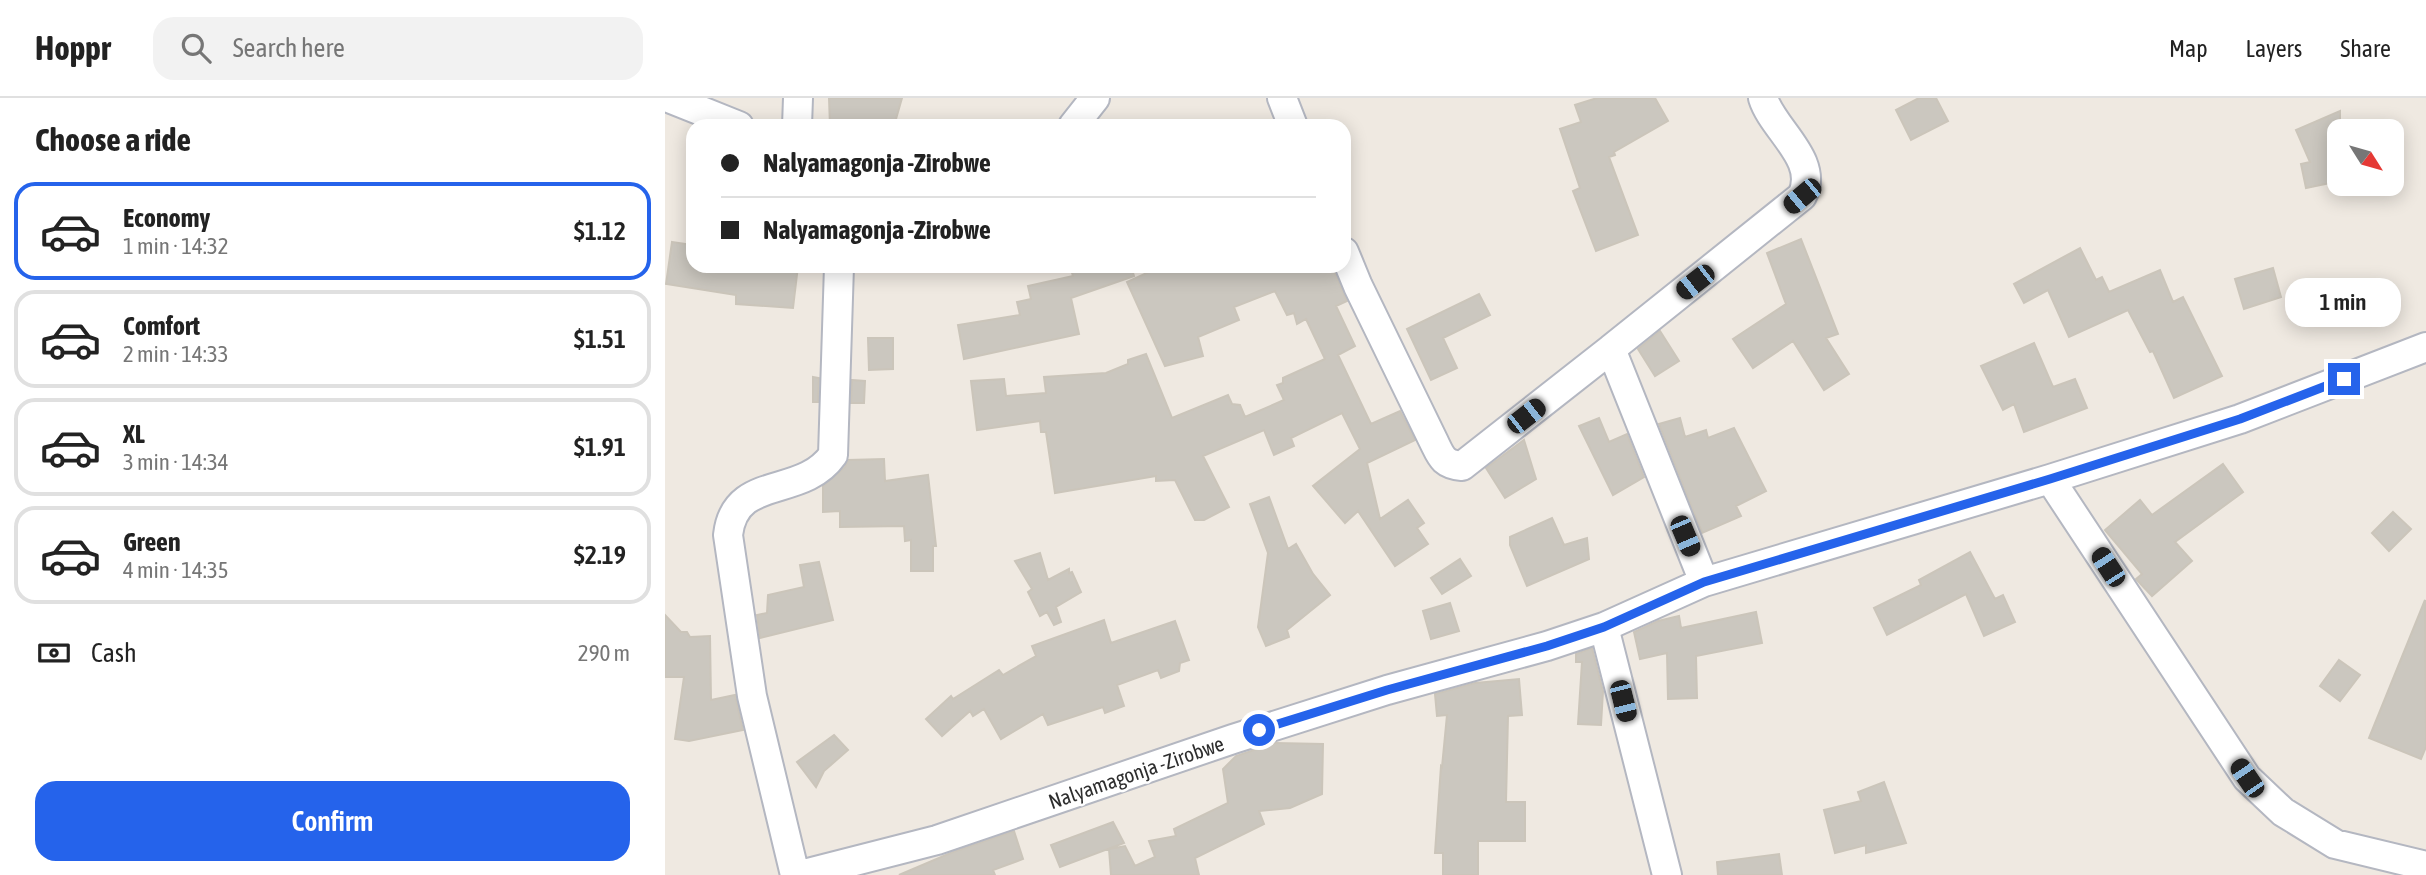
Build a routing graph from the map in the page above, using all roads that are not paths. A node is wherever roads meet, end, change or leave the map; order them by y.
1 (669, 98) edge
2 (798, 98) edge
3 (1095, 98) edge
4 (1282, 98) edge
5 (1763, 98) edge
6 (722, 119) edge
7 (797, 119) edge
8 (1078, 119) edge
9 (1290, 119) edge
10 (1351, 269) edge
11 (839, 273) edge
12 (2426, 347) edge
13 (1611, 349) junction
14 (2050, 479) junction
15 (1704, 582) junction
16 (1604, 627) junction
17 (2426, 866) edge
18 (798, 875) edge
19 (1667, 875) edge

1 - 6 street
2 - 7 street
3 - 8 street
4 - 9 street
5 - 13 street
10 - 13 street
11 - 18 street
12 - 14 street, Nalyamagonja -Zirobwe
13 - 15 street
14 - 15 street, Nalyamagonja -Zirobwe
14 - 17 street
15 - 16 street, Nalyamagonja -Zirobwe
16 - 18 street, Nalyamagonja -Zirobwe
16 - 19 street

